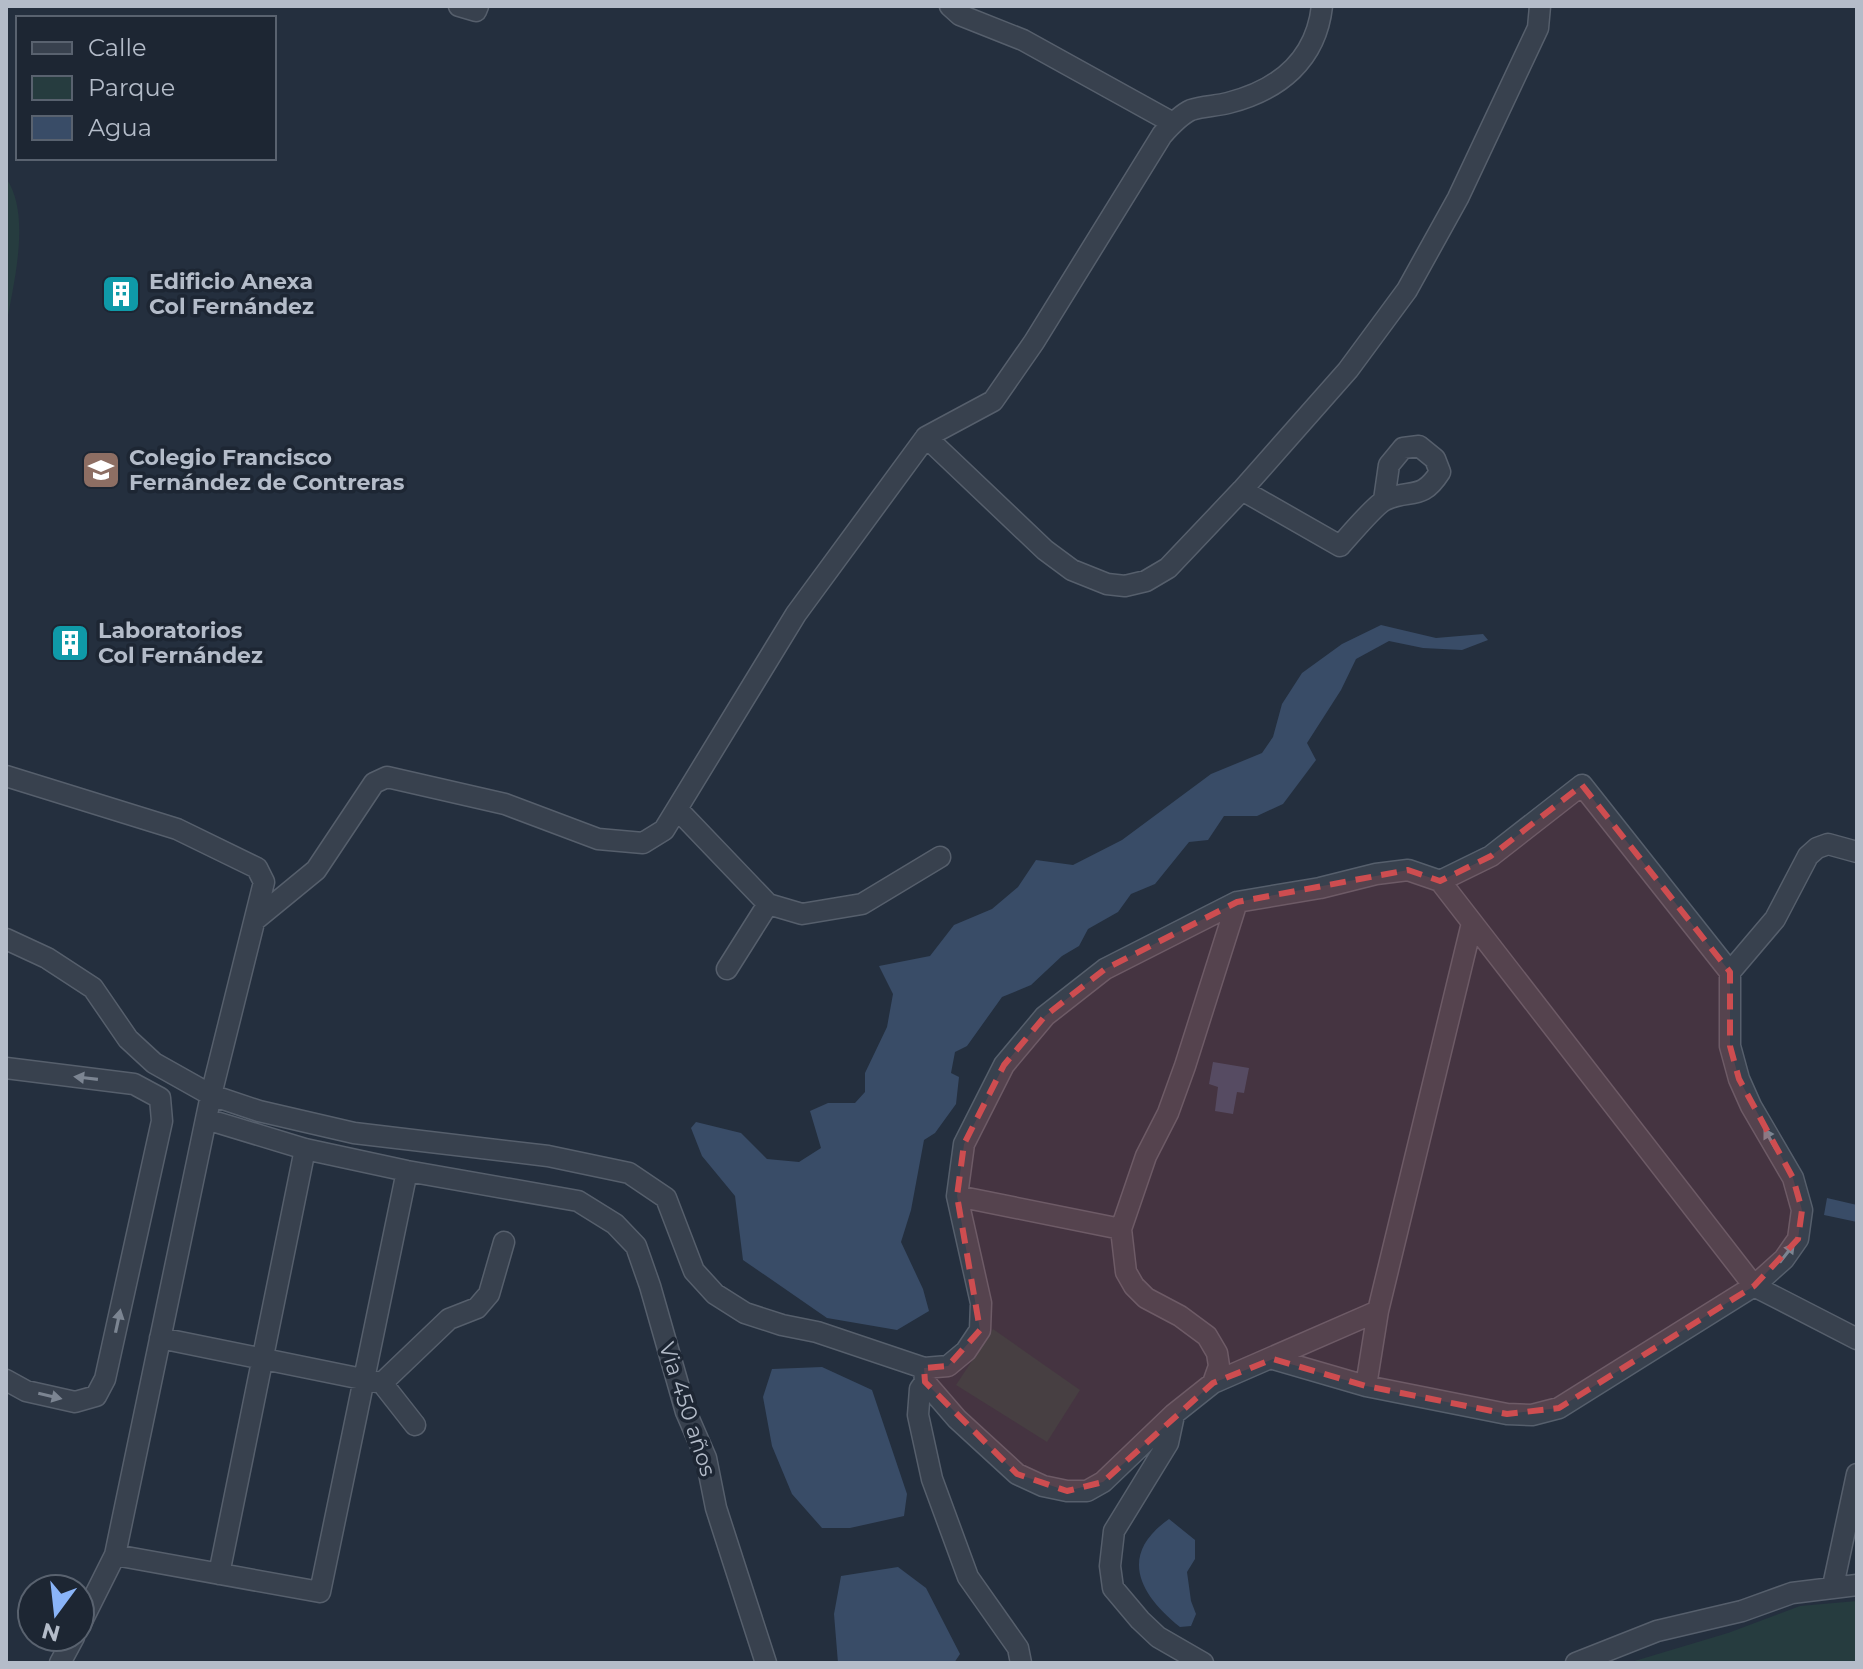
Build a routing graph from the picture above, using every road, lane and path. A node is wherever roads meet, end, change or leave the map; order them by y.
1 (950, 6) edge
2 (1325, 6) edge
3 (1540, 6) edge
4 (1173, 123) junction
5 (926, 437) junction
6 (1242, 490) junction
7 (1384, 500) dead end
8 (6, 776) edge
9 (678, 810) junction
10 (1857, 852) edge
11 (940, 857) dead end
12 (1440, 881) junction
13 (1237, 902) junction
14 (768, 904) junction
15 (255, 920) junction
16 (1472, 923) junction
17 (6, 939) edge
18 (727, 969) dead end
19 (1730, 972) junction
20 (6, 1068) edge
21 (211, 1095) junction
22 (206, 1119) junction
23 (305, 1149) junction
24 (407, 1171) junction
25 (957, 1196) junction
26 (1121, 1229) junction
27 (504, 1242) dead end
28 (1754, 1286) junction
29 (1378, 1311) junction
30 (160, 1338) junction
31 (1857, 1339) edge
32 (1273, 1359) junction
33 (261, 1360) junction
34 (924, 1375) junction
35 (6, 1380) edge
36 (373, 1381) junction
37 (1213, 1383) junction
38 (1366, 1386) junction
39 (1174, 1414) junction
40 (415, 1425) dead end
41 (1857, 1474) edge
42 (115, 1555) junction
43 (219, 1574) junction
44 (1857, 1585) edge
45 (1833, 1586) junction
46 (96, 1593) edge
47 (766, 1663) edge
48 (1021, 1663) edge
49 (1203, 1663) edge
50 (1576, 1663) edge

1 - 4 street
2 - 4 street
3 - 6 street
4 - 5 street
5 - 6 street
5 - 9 street
6 - 7 street
8 - 15 street
9 - 14 street
9 - 15 street
10 - 19 street
11 - 14 street
12 - 13 street
12 - 16 street
12 - 19 street
13 - 25 street
13 - 26 street
14 - 18 street
15 - 21 street
16 - 28 street
16 - 29 street
17 - 21 street
28 -> 19 street
35 -> 20 street
21 - 22 street
21 - 34 street
22 - 23 street, Via 450 años
22 - 30 street
23 - 24 street, Via 450 años
23 - 33 street
24 - 36 street
24 - 47 street, Via 450 años
25 - 26 street
25 - 34 street
26 - 37 street
27 - 36 street
28 - 31 street
28 - 38 street
29 - 32 street
29 - 38 street
30 - 33 street
30 - 42 street
32 - 37 street
32 - 38 street
33 - 36 street
33 - 43 street
34 - 39 street
34 - 48 street
36 - 40 street
36 - 43 street
37 - 39 street
39 - 49 street
41 - 45 street
42 - 43 street
42 - 46 street
44 - 45 street
45 - 50 street

